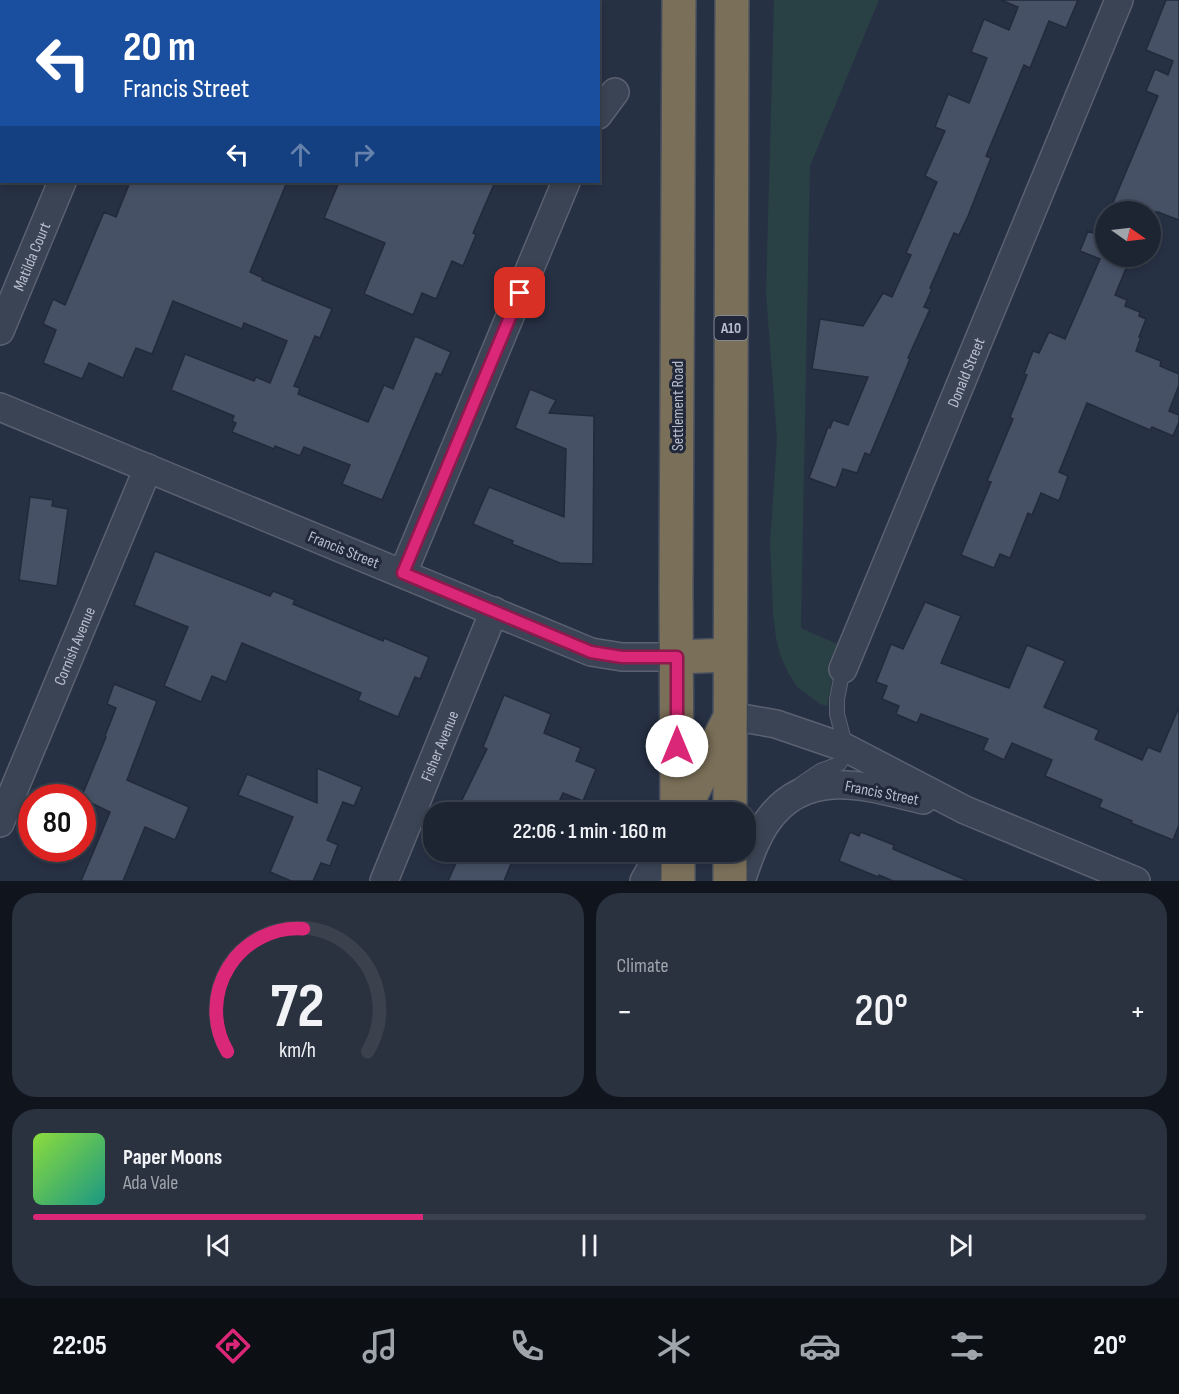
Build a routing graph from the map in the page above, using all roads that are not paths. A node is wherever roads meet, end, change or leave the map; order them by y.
1 (679, 0) edge
2 (732, 0) edge
3 (1119, 0) edge
4 (615, 92) dead end
5 (600, 112) edge
6 (62, 183) edge
7 (566, 183) edge
8 (0, 331) edge
9 (0, 407) edge
10 (148, 468) junction
11 (403, 573) junction
12 (494, 611) junction
13 (730, 655) junction
14 (677, 657) junction
15 (843, 669) joint
16 (730, 716) junction
17 (846, 748) junction
18 (679, 802) edge
19 (685, 802) edge
20 (730, 802) edge
21 (965, 810) junction
22 (0, 823) edge
23 (762, 831) junction
24 (654, 862) edge
25 (678, 862) edge
26 (730, 862) edge
27 (384, 881) edge
28 (644, 881) edge
29 (678, 881) edge
30 (730, 881) edge
31 (741, 881) edge
32 (1136, 881) edge

1 - 14 highway, Settlement Road
2 - 13 highway, A10
3 - 15 street, Donald Street
4 - 5 street
6 - 8 street, Matilda Court
7 - 11 street
9 - 10 street, Francis Street
10 - 11 street, Francis Street
10 - 22 street, Cornish Avenue
11 - 12 street, Francis Street
12 - 14 street, Francis Street
12 - 27 street, Fisher Avenue
13 - 14 highway, Francis Street
13 - 16 highway, A10
14 - 18 highway, Settlement Road
15 - 17 lane, Donald Street
16 - 17 street, Francis Street
16 - 19 highway
16 - 20 highway, A10
17 - 21 street, Francis Street
17 - 23 lane
21 - 23 street, Francis Street
21 - 32 street, Francis Street
23 - 31 street, Francis Street
24 - 28 street
25 - 29 highway
26 - 30 highway

